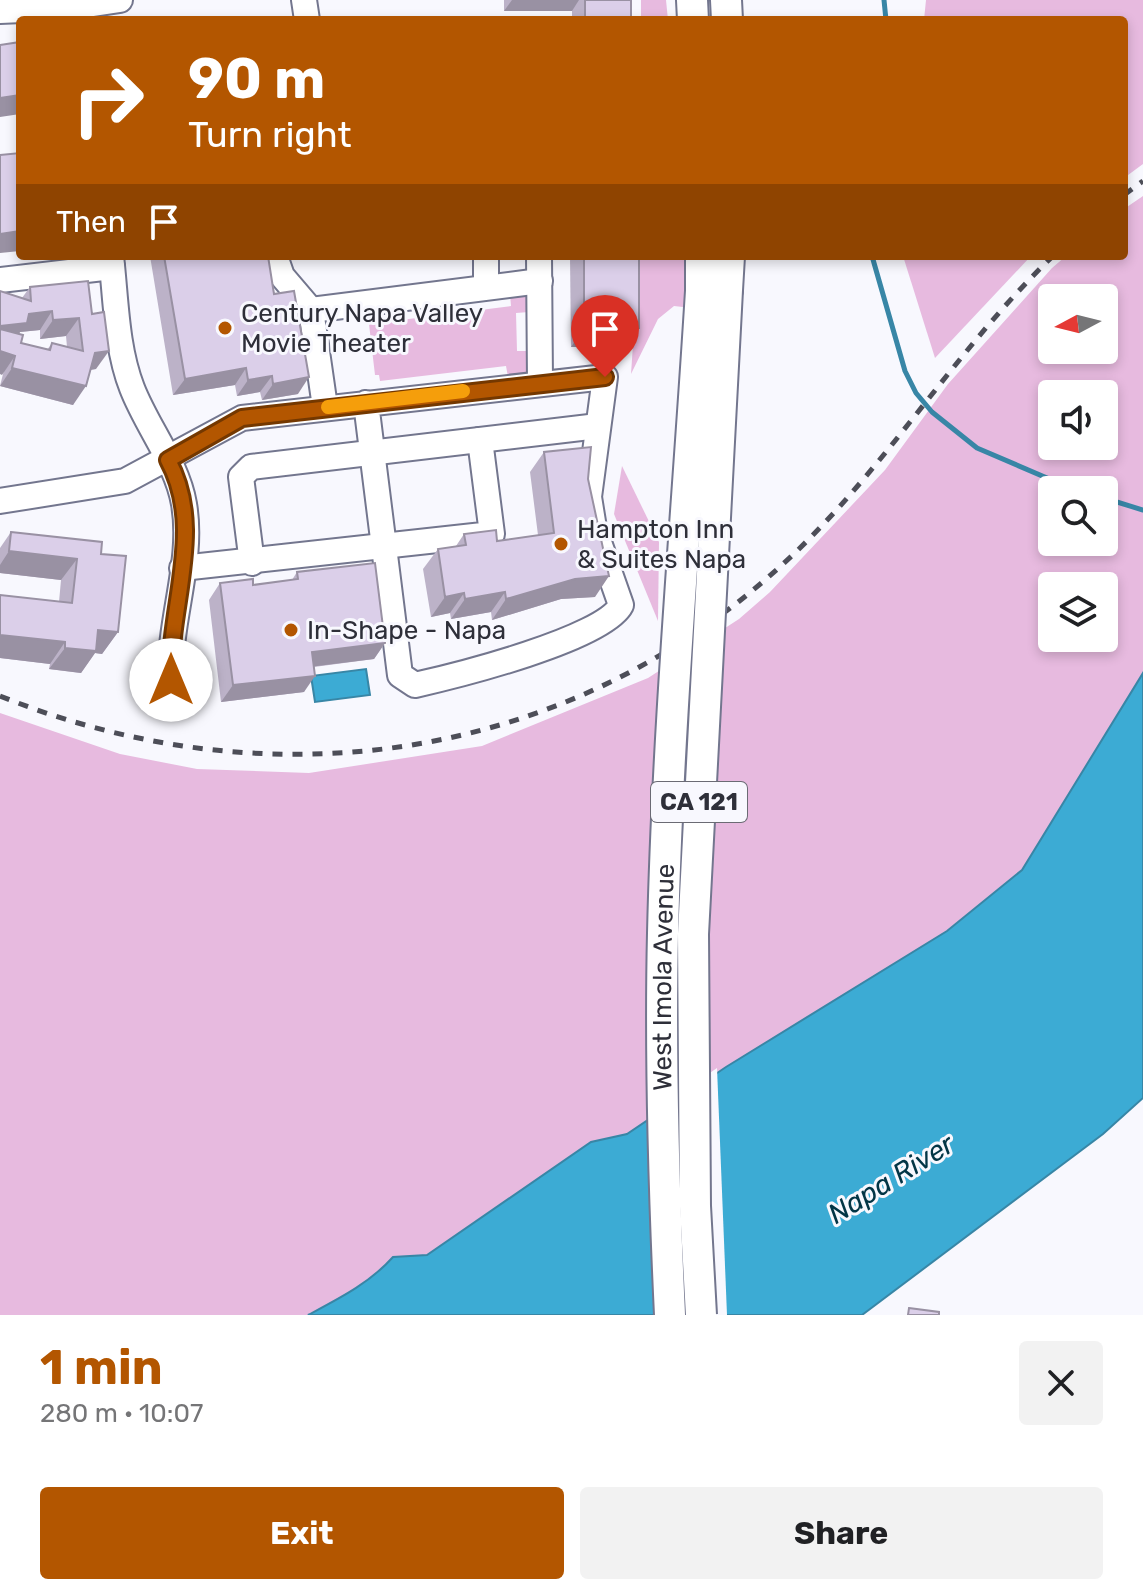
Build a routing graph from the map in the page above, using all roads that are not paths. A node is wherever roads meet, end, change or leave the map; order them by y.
1 (120, 0) edge
2 (0, 11) edge
3 (76, 14) edge
4 (276, 260) edge
5 (486, 260) edge
6 (539, 260) edge
7 (703, 260) edge
8 (727, 260) edge
9 (111, 261) edge
10 (0, 280) edge
11 (540, 281) junction
12 (486, 285) junction
13 (714, 290) junction
14 (311, 310) junction
15 (540, 382) junction
16 (366, 403) junction
17 (325, 407) junction
18 (598, 426) junction
19 (480, 440) junction
20 (373, 453) junction
21 (168, 460) junction
22 (0, 501) edge
23 (384, 546) junction
24 (252, 563) junction
25 (182, 568) junction
26 (171, 680) dead end
27 (670, 1315) edge
28 (701, 1315) edge

1 - 3 street
2 - 3 street
4 - 14 street
5 - 12 street
6 - 11 street
7 - 13 main road, West Imola Avenue / CA 121
8 - 13 main road, West Imola Avenue / CA 121
9 - 10 street
9 - 21 street
11 - 12 street
11 - 15 street
12 - 14 street
13 - 27 main road, West Imola Avenue / CA 121, bridge
13 - 28 main road, West Imola Avenue / CA 121, bridge
14 - 17 street
15 - 16 street
15 - 18 street
16 - 17 street
16 - 20 street
17 - 21 street
18 - 19 street
18 - 23 street
19 - 20 street
19 - 23 street
20 - 23 street
20 - 24 street
21 - 22 street
21 - 25 street
23 - 24 street
24 - 25 street
25 - 26 street

